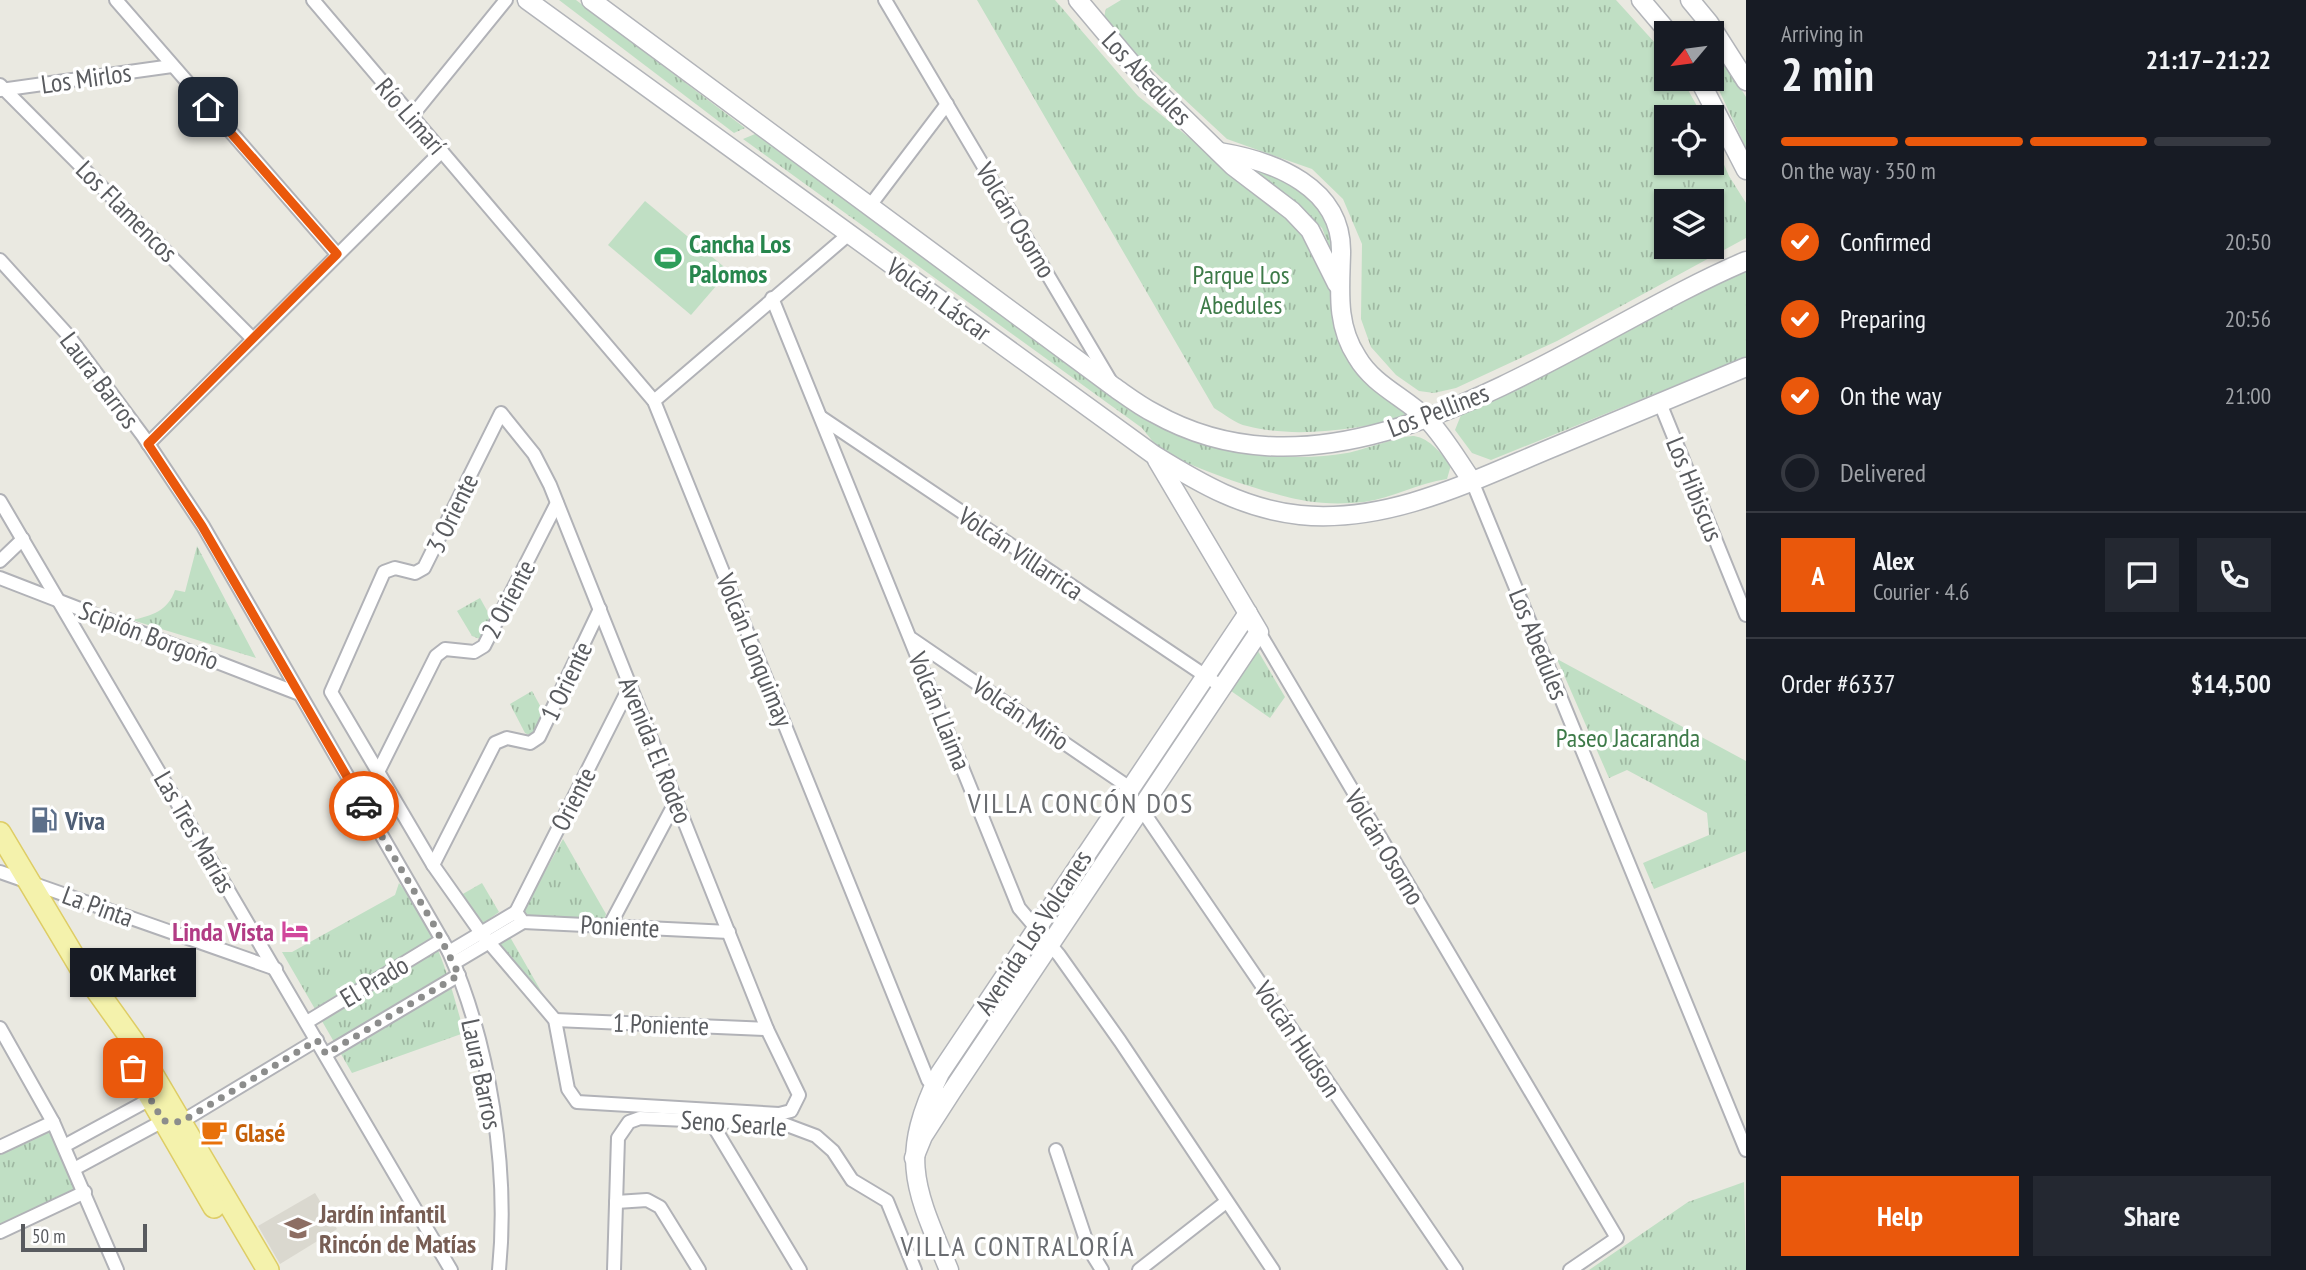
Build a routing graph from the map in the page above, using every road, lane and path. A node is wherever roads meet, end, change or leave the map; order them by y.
1 (117, 0) edge
2 (313, 0) edge
3 (506, 0) edge
4 (527, 0) edge
5 (591, 0) edge
6 (885, 0) edge
7 (1078, 0) edge
8 (1642, 0) edge
9 (1689, 0) edge
10 (1659, 21) edge
11 (1699, 21) edge
12 (1724, 54) edge
13 (172, 66) junction
14 (1746, 81) edge
15 (2, 88) edge
16 (1705, 91) edge
17 (947, 104) junction
18 (411, 117) junction
19 (442, 150) junction
20 (1219, 152) junction
21 (1746, 170) edge
22 (869, 207) junction
23 (511, 230) joint
24 (849, 234) junction
25 (337, 254) junction
26 (0, 260) edge
27 (1746, 261) edge
28 (1339, 287) junction
29 (772, 298) junction
30 (253, 339) junction
31 (1746, 367) edge
32 (1114, 387) junction
33 (654, 401) junction
34 (1660, 403) junction
35 (501, 413) joint
36 (821, 418) junction
37 (1427, 419) junction
38 (148, 444) junction
39 (1154, 455) junction
40 (1472, 481) junction
41 (0, 502) edge
42 (557, 503) junction
43 (23, 539) junction
44 (0, 561) edge
45 (0, 578) edge
46 (61, 601) junction
47 (600, 609) junction
48 (1248, 613) junction
49 (1746, 615) edge
50 (1259, 632) junction
51 (912, 639) junction
52 (1206, 676) junction
53 (629, 686) junction
54 (1222, 687) junction
55 (297, 693) junction
56 (378, 772) junction
57 (1130, 788) junction
58 (676, 801) junction
59 (1140, 807) junction
60 (0, 832) edge
61 (433, 865) junction
62 (0, 872) edge
63 (29, 881) junction
64 (519, 917) junction
65 (610, 925) junction
66 (1036, 929) junction
67 (729, 932) junction
68 (485, 937) junction
69 (1049, 943) junction
70 (451, 958) junction
71 (276, 969) junction
72 (555, 1020) junction
73 (307, 1022) junction
74 (0, 1028) edge
75 (767, 1029) junction
76 (317, 1040) junction
77 (326, 1054) junction
78 (933, 1087) junction
79 (157, 1095) junction
80 (946, 1100) junction
81 (53, 1122) junction
82 (172, 1122) junction
83 (711, 1122) junction
84 (64, 1146) junction
85 (0, 1147) edge
86 (1056, 1150) dead end
87 (1746, 1150) edge
88 (914, 1158) junction
89 (74, 1169) junction
90 (85, 1192) junction
91 (616, 1202) junction
92 (1226, 1202) junction
93 (0, 1232) edge
94 (117, 1270) edge
95 (251, 1270) edge
96 (268, 1270) edge
97 (451, 1270) edge
98 (499, 1270) edge
99 (614, 1270) edge
100 (699, 1270) edge
101 (800, 1270) edge
102 (915, 1270) edge
103 (949, 1270) edge
104 (1102, 1270) edge
105 (1139, 1270) edge
106 (1273, 1270) edge
107 (1456, 1270) edge
108 (1570, 1270) edge

1 - 13 street
2 - 18 street, Río Limarí
3 - 18 street
4 - 24 street, Volcán Láscar
5 - 22 street, Volcán Láscar
6 - 17 street, Volcán Osorno
7 - 20 street, Los Abedules
8 - 10 street
9 - 11 street
12 - 14 street
13 - 15 street, Los Mirlos
13 - 25 street
15 - 30 street, Los Flamencos
16 - 21 street
17 - 22 street
17 - 32 street, Volcán Osorno
18 - 19 street, Río Limarí
19 - 23 street, Río Limarí
19 - 25 street
20 - 28 street, Los Abedules
20 - 28 street, Los Abedules
22 - 32 street, Volcán Láscar
23 - 33 street, Volcán Lonquimay
24 - 29 street
24 - 39 street, Volcán Láscar
25 - 30 street
26 - 38 street, Laura Barros
27 - 37 street, Los Pellines
28 - 37 street, Los Abedules
29 - 33 street
29 - 36 street, Volcán Llaima
30 - 38 street
31 - 34 street
32 - 37 street, Los Pellines
33 - 78 street, Volcán Lonquimay
34 - 40 street
34 - 49 street, Los Hibiscus
35 - 42 street, Avenida El Rodeo
35 - 56 street, 3 Oriente
36 - 51 street, Volcán Llaima
36 - 52 street, Volcán Villarrica
37 - 40 street, Los Abedules
38 - 55 street, Laura Barros
39 - 40 street
39 - 48 street, Volcán Osorno
40 - 87 street, Los Abedules
41 - 43 street, Las Tres Marías
42 - 47 street, Avenida El Rodeo
42 - 56 street, 2 Oriente
43 - 44 street
43 - 46 street, Las Tres Marías
45 - 46 street, Scipión Borgoño
46 - 55 street, Scipión Borgoño
46 - 71 street, Las Tres Marías
47 - 53 street, Avenida El Rodeo
47 - 61 street, 1 Oriente
48 - 50 street, Volcán Osorno
48 - 52 street, Avenida Los Volcanes
50 - 54 street, Avenida Los Volcanes
50 - 108 street, Volcán Osorno
51 - 57 street, Volcán Miño
51 - 66 street, Volcán Llaima
52 - 54 street, Volcán Villarrica
52 - 57 street, Avenida Los Volcanes
53 - 58 street, Avenida El Rodeo
53 - 64 street, Oriente
54 - 59 street, Avenida Los Volcanes
55 - 70 street, Laura Barros
56 - 61 street
57 - 66 street, Avenida Los Volcanes
58 - 65 street
58 - 67 street, Avenida El Rodeo
59 - 69 street, Avenida Los Volcanes
59 - 107 street, Volcán Hudson
60 - 63 main road
61 - 68 street
62 - 63 street, La Pinta
63 - 71 street, La Pinta
63 - 79 main road
64 - 65 street, Poniente
64 - 68 street, El Prado
65 - 67 street, Poniente
66 - 69 street, Volcán Llaima
66 - 78 street, Avenida Los Volcanes
67 - 75 street, Avenida El Rodeo
68 - 70 street, El Prado
68 - 72 street
69 - 80 street, Avenida Los Volcanes
69 - 92 street, Volcán Llaima
70 - 73 street, El Prado
70 - 77 street, El Prado
70 - 98 street, Laura Barros
71 - 73 street, Las Tres Marías
72 - 75 street, 1 Poniente
72 - 75 street, Avenida El Rodeo
73 - 76 street, Las Tres Marías
74 - 81 street
76 - 77 street, Las Tres Marías
76 - 82 street
77 - 97 street, Las Tres Marías
78 - 80 street, Volcán Lonquimay
78 - 88 street, Avenida Los Volcanes
79 - 82 main road
79 - 84 street
80 - 88 street, Avenida Los Volcanes
81 - 84 street
81 - 85 street
82 - 89 street
82 - 95 main road
82 - 96 main road
83 - 91 street, Seno Searle
83 - 101 street
83 - 102 street, Seno Searle
84 - 89 street
86 - 104 street
88 - 103 street, Avenida Los Volcanes
89 - 90 street
90 - 93 street
90 - 94 street
91 - 99 street, Seno Searle
91 - 100 street
92 - 105 street
92 - 106 street, Volcán Llaima

